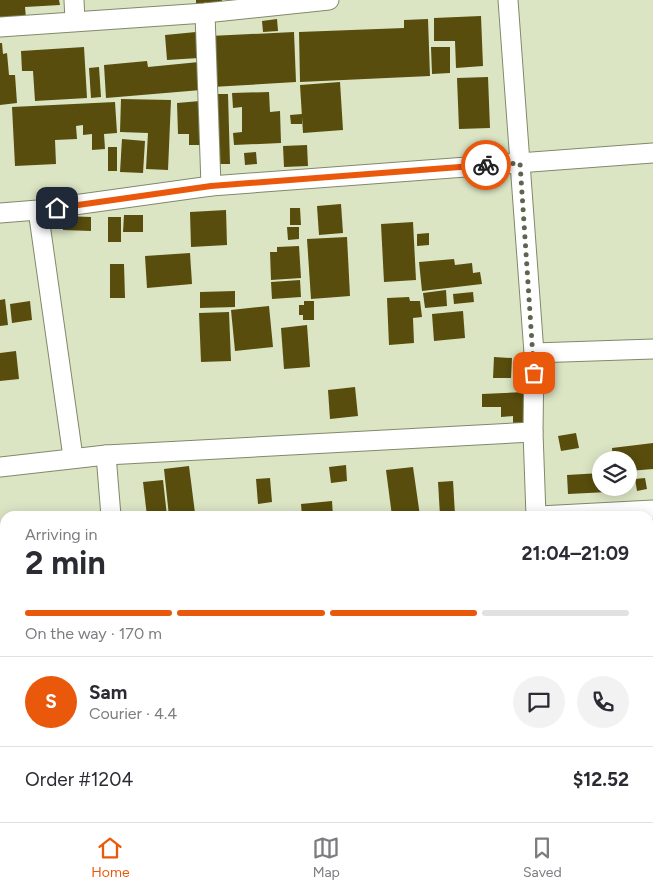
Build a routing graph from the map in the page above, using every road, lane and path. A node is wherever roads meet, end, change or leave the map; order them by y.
1 (74, 0) edge
2 (329, 0) edge
3 (508, 0) edge
4 (232, 5) edge
5 (204, 13) junction
6 (75, 21) junction
7 (0, 28) edge
8 (653, 153) edge
9 (520, 163) junction
10 (211, 186) junction
11 (38, 210) junction
12 (0, 212) edge
13 (653, 349) edge
14 (534, 353) junction
15 (533, 432) junction
16 (106, 454) junction
17 (72, 457) junction
18 (0, 467) edge
19 (653, 510) edge
20 (111, 511) edge
21 (538, 511) edge
22 (634, 511) edge

1 - 6 street
2 - 4 street
3 - 9 street
4 - 5 street
5 - 6 street
5 - 10 street
6 - 7 street
8 - 9 street
9 - 10 street
9 - 14 street
10 - 11 street
11 - 12 street
11 - 17 street
13 - 14 street
14 - 15 street
15 - 16 street
15 - 21 street
16 - 17 street
16 - 20 street
17 - 18 street
19 - 22 street

